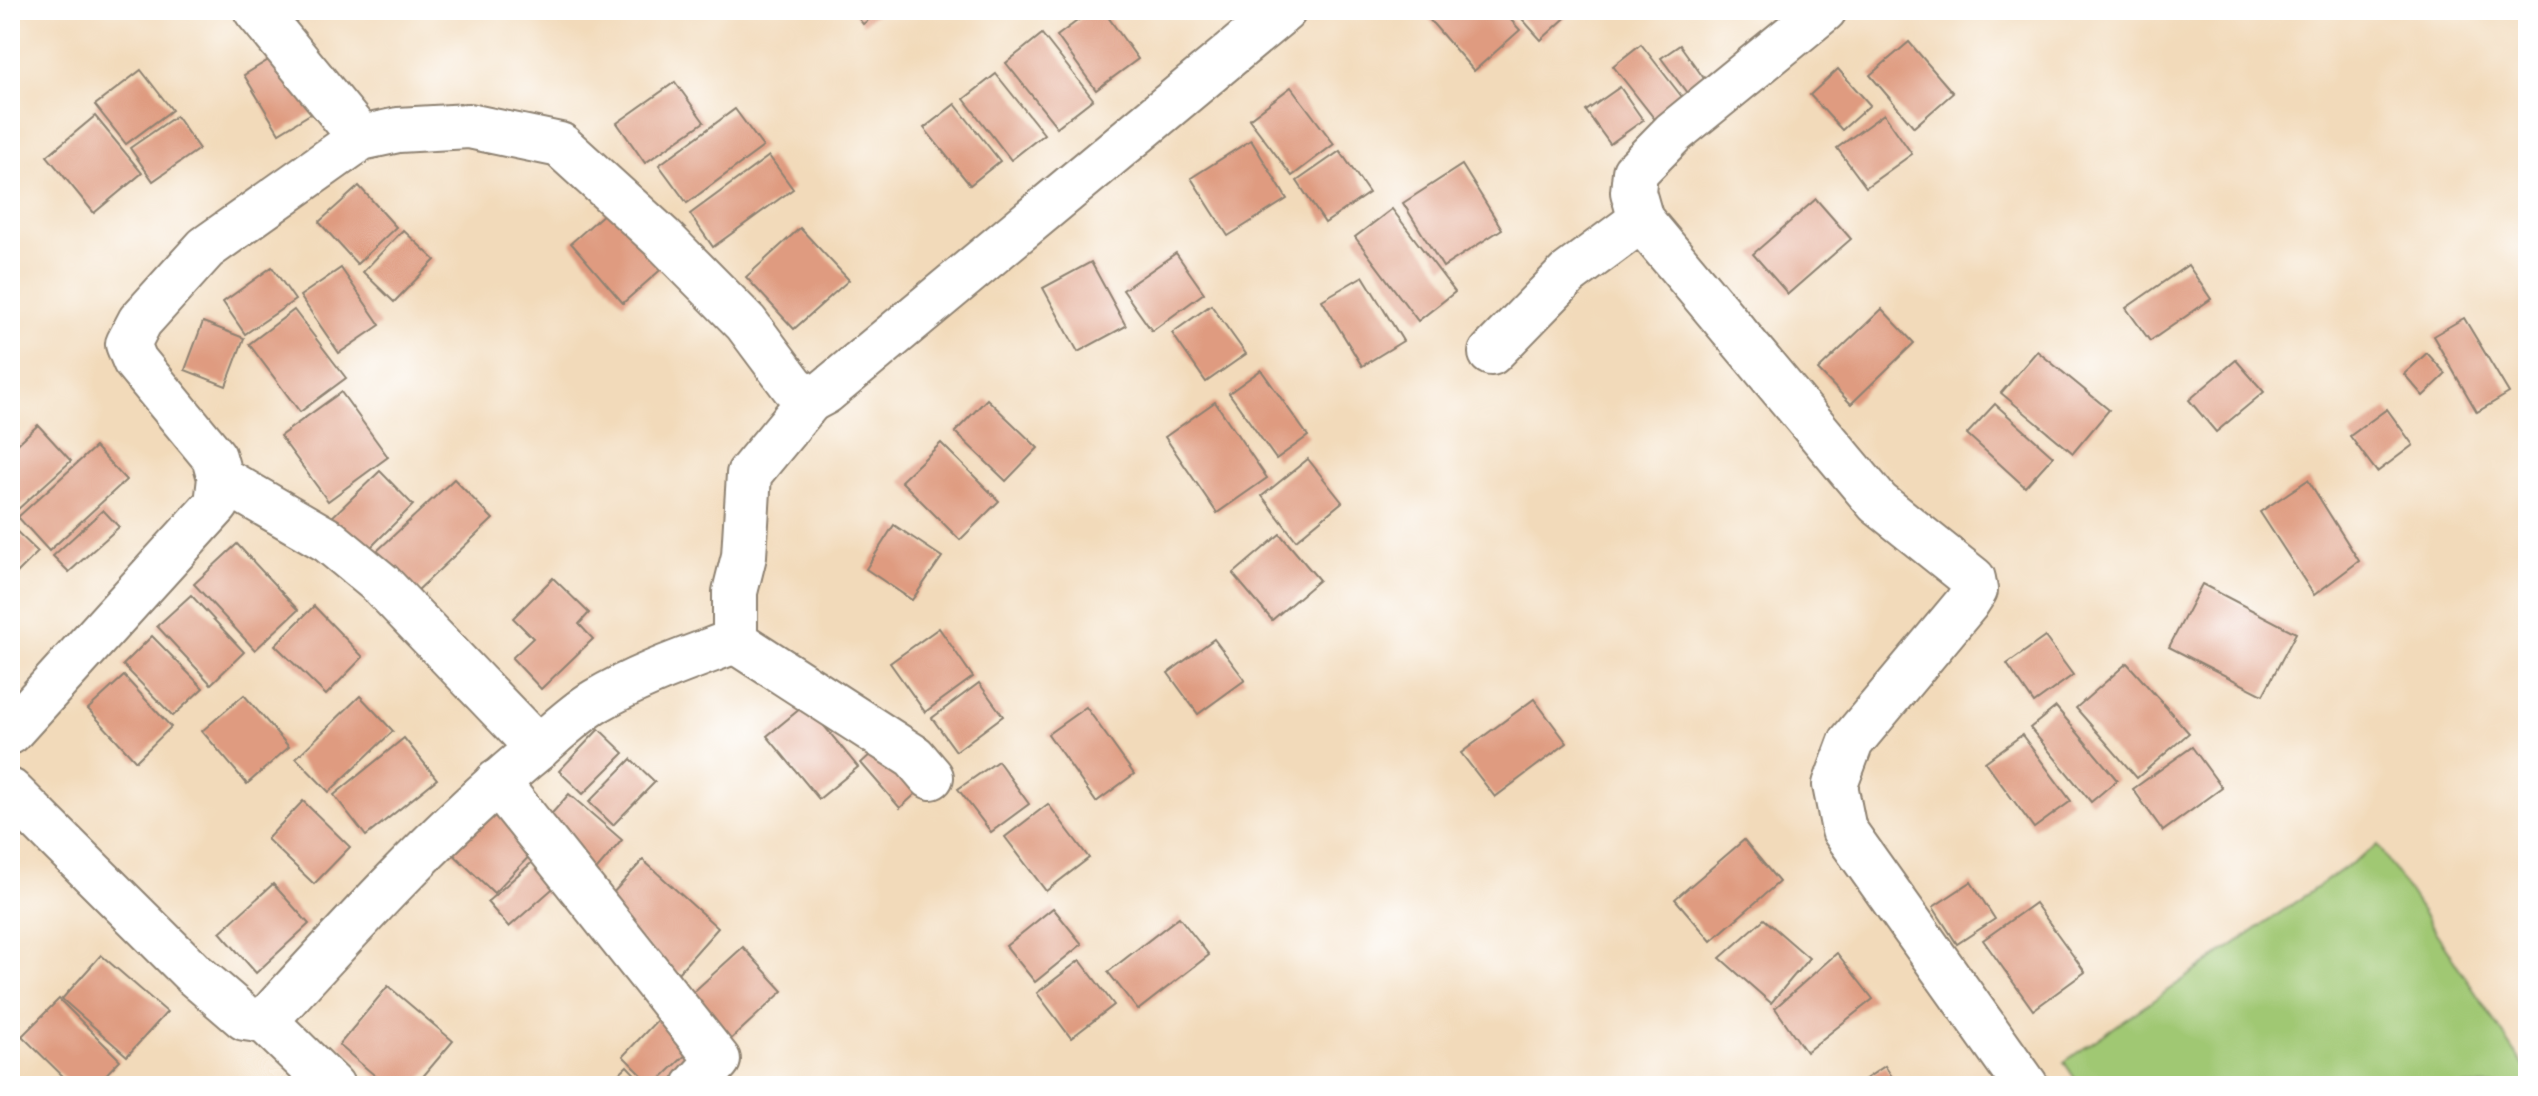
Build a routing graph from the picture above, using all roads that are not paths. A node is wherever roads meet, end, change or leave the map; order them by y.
1 (256, 10) edge
2 (1284, 10) edge
3 (1824, 10) edge
4 (361, 138) junction
5 (1641, 220) junction
6 (1491, 353) dead end
7 (810, 400) junction
8 (220, 478) junction
9 (735, 641) junction
10 (10, 732) edge
11 (538, 748) junction
12 (931, 777) dead end
13 (497, 782) junction
14 (10, 791) edge
15 (265, 1021) junction
16 (332, 1086) edge
17 (695, 1086) edge
18 (2026, 1086) edge

1 - 4 street
2 - 7 street
3 - 5 street
4 - 7 street
4 - 8 street
5 - 6 street
5 - 18 street
7 - 9 street
8 - 10 street
8 - 11 street
9 - 11 street
9 - 12 street
11 - 13 street
13 - 15 street
13 - 17 street
14 - 15 street
15 - 16 street

